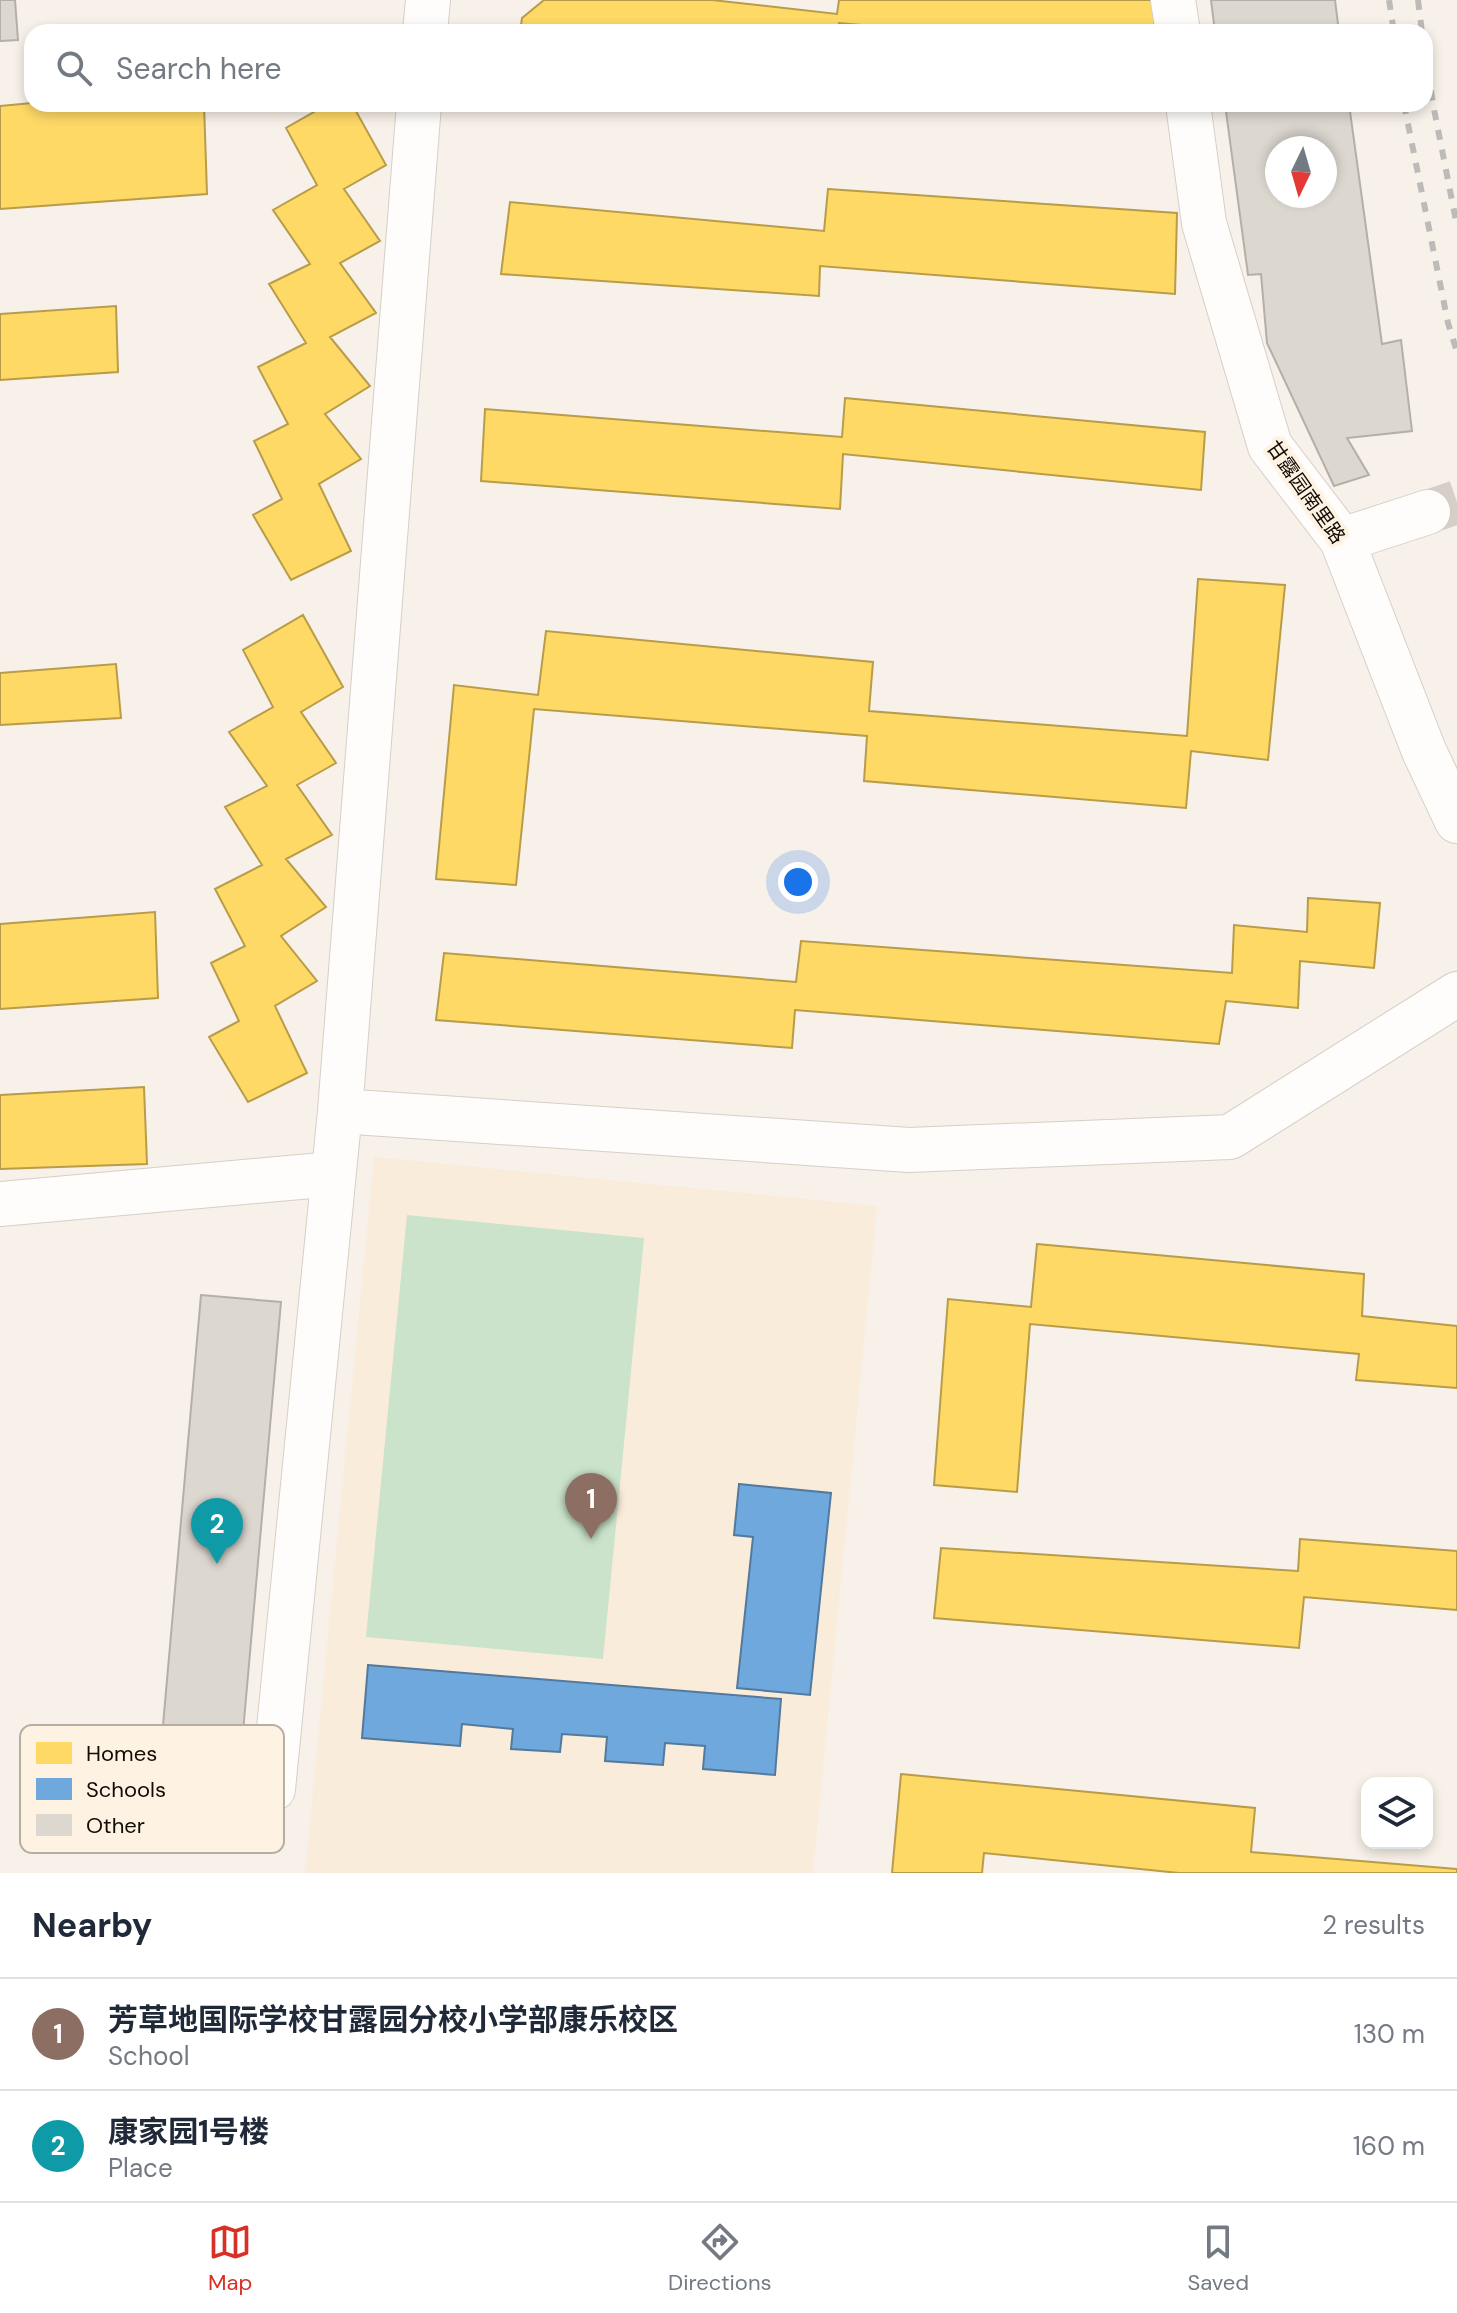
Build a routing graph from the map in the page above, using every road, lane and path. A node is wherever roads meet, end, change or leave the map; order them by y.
1 (428, 0) edge
2 (1173, 0) edge
3 (426, 24) edge
4 (1177, 24) edge
5 (418, 112) edge
6 (1189, 112) edge
7 (1428, 512) tunnel mouth
8 (1342, 540) junction
9 (1457, 821) edge
10 (1457, 994) edge
11 (340, 1111) junction
12 (333, 1174) junction
13 (0, 1204) edge
14 (279, 1725) edge

1 - 3 street
2 - 4 street
5 - 11 street
6 - 8 street, 甘露园南里路
7 - 8 street
8 - 9 street, 甘露园南里路
10 - 11 street
11 - 12 street
12 - 13 street
12 - 14 street

